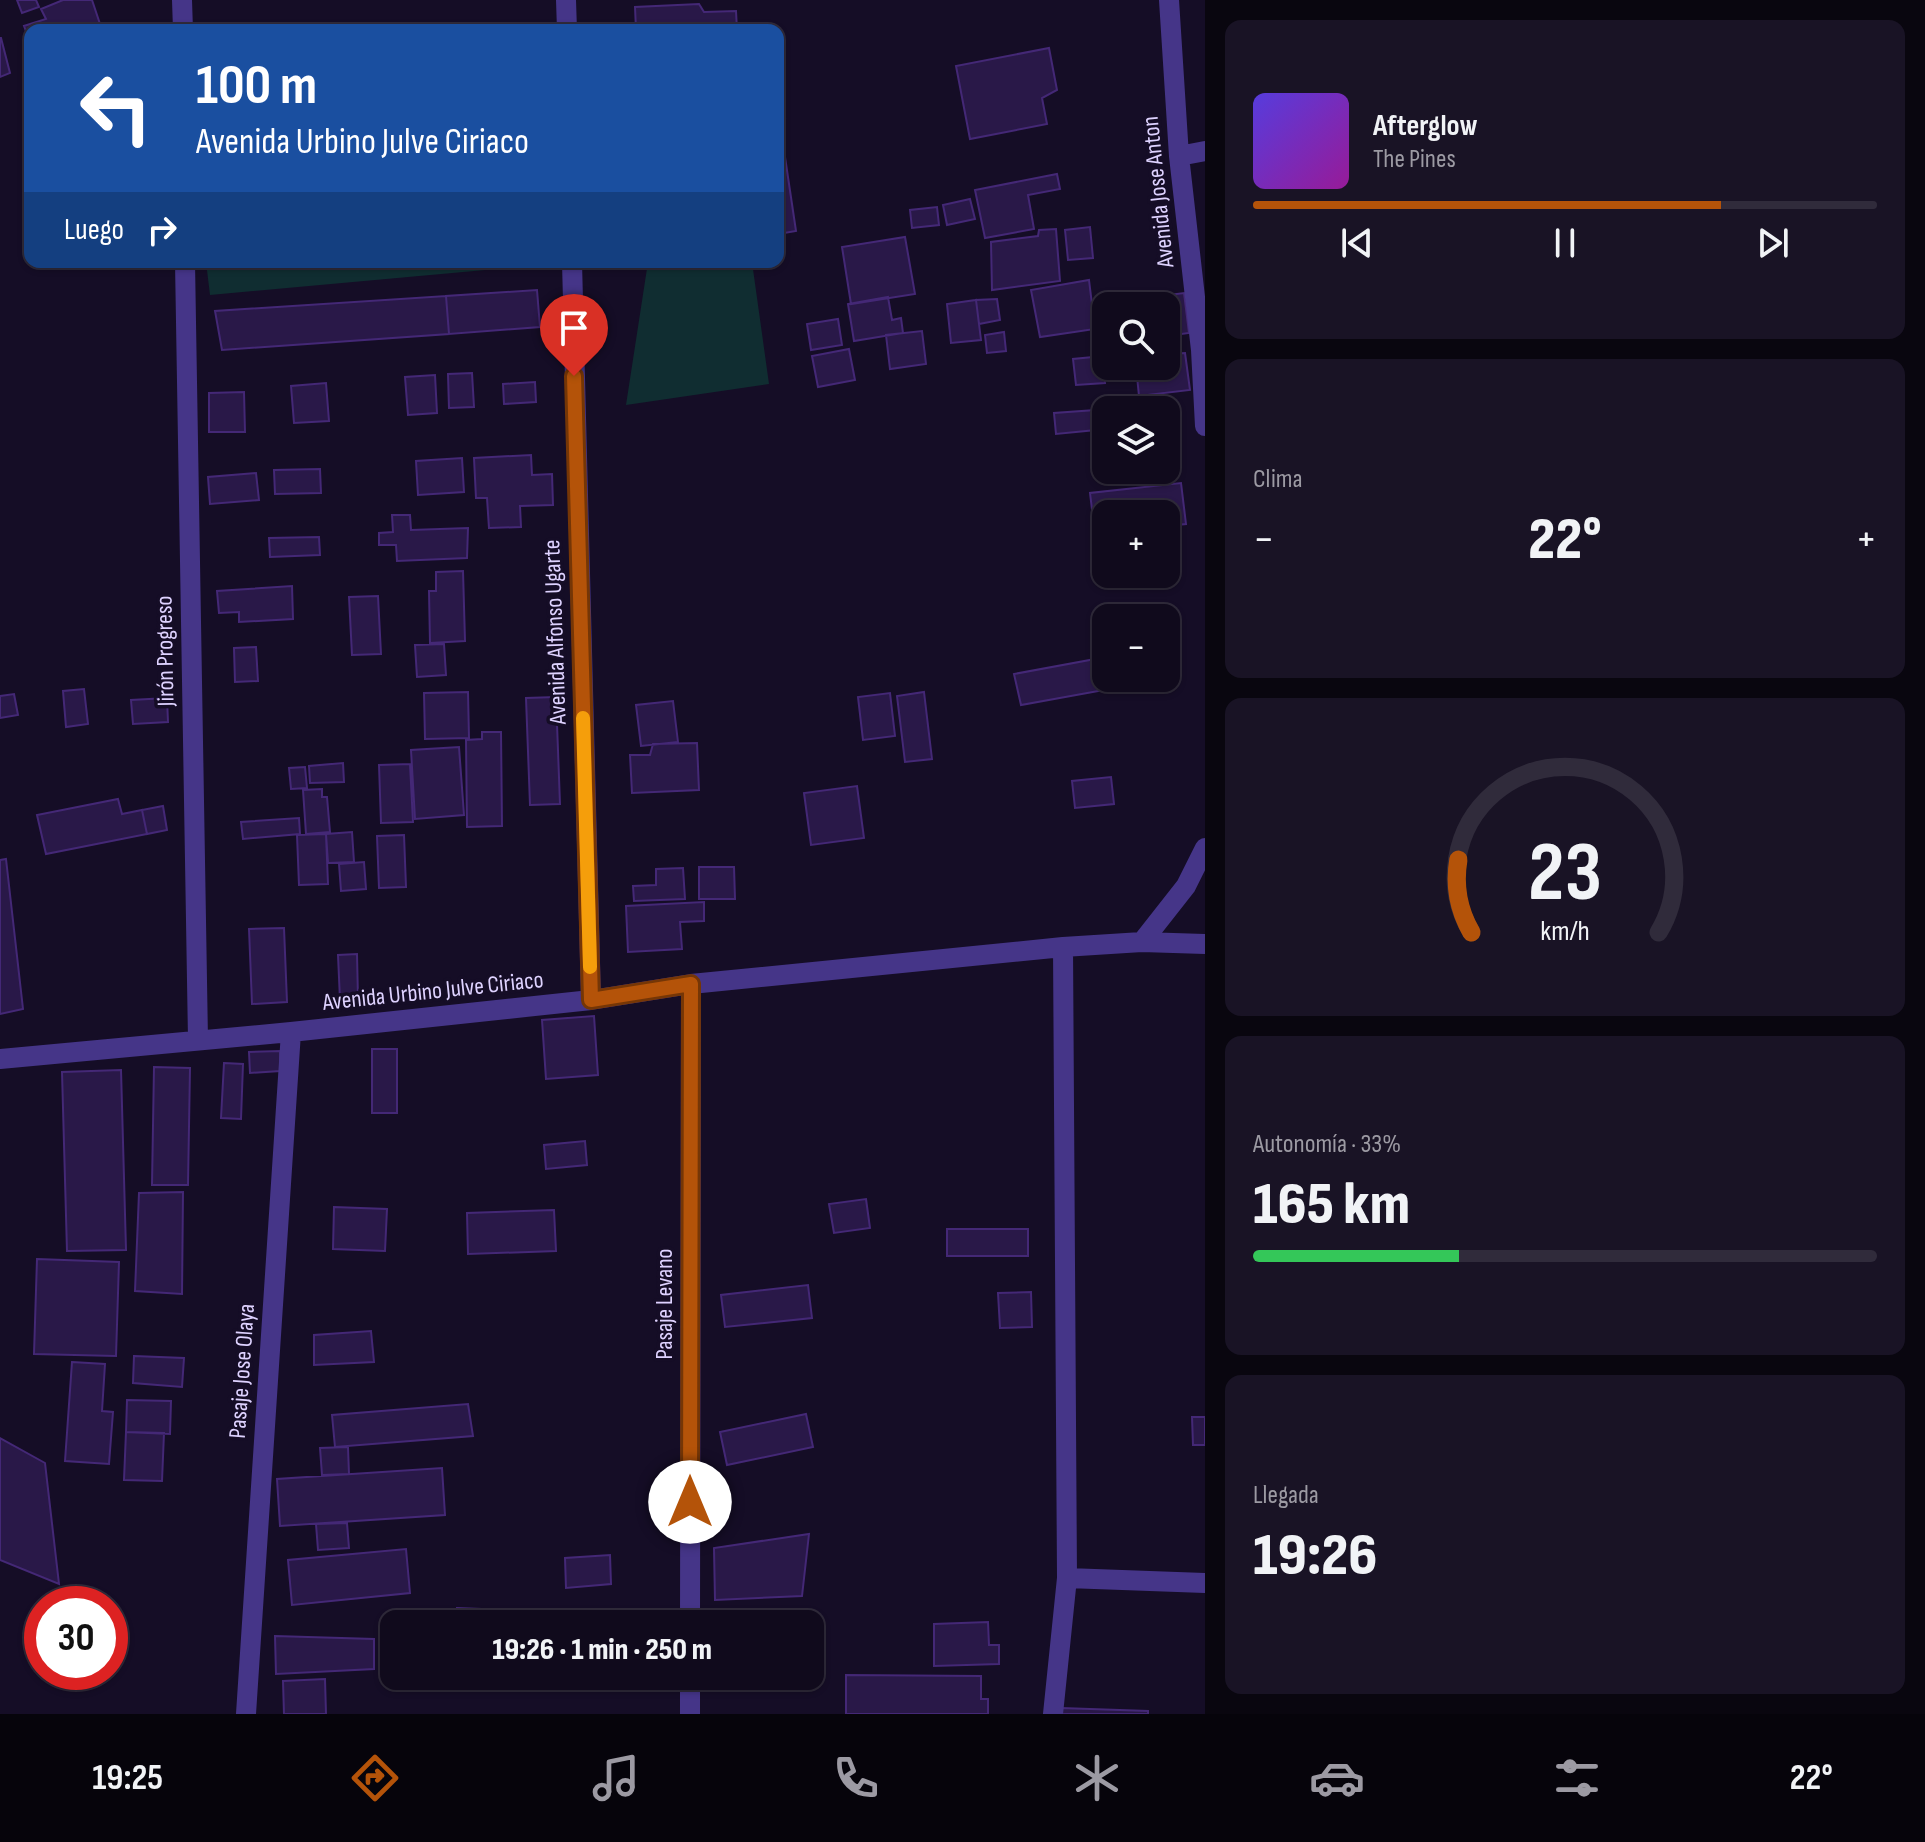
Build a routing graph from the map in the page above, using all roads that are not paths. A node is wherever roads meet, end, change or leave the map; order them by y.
1 (182, 0) edge
2 (566, 0) edge
3 (1169, 0) edge
4 (183, 24) edge
5 (567, 24) edge
6 (1205, 151) edge
7 (1179, 156) junction
8 (185, 268) edge
9 (572, 268) edge
10 (1205, 426) edge
11 (1205, 848) edge
12 (1142, 942) junction
13 (1205, 944) edge
14 (1063, 947) junction
15 (691, 984) junction
16 (591, 1000) junction
17 (291, 1032) junction
18 (198, 1040) junction
19 (0, 1059) edge
20 (1067, 1578) junction
21 (1205, 1583) edge
22 (690, 1610) edge
23 (690, 1690) edge
24 (246, 1714) edge
25 (690, 1714) edge
26 (1053, 1714) edge

1 - 4 street
2 - 5 street
3 - 7 street, Avenida Jose Anton
6 - 7 street
7 - 10 street, Avenida Jose Anton
8 - 18 street, Jirón Progreso
9 - 16 street, Avenida Alfonso Ugarte
11 - 12 street
12 - 13 street, Avenida Urbino Julve Ciriaco
12 - 14 street, Avenida Urbino Julve Ciriaco
14 - 15 street, Avenida Urbino Julve Ciriaco
14 - 20 street
15 - 16 street, Avenida Urbino Julve Ciriaco
15 - 22 street, Pasaje Levano
16 - 17 street, Avenida Urbino Julve Ciriaco
17 - 18 street, Avenida Urbino Julve Ciriaco
17 - 24 street, Pasaje Jose Olaya
18 - 19 street, Avenida Urbino Julve Ciriaco
20 - 21 street
20 - 26 street
23 - 25 street

